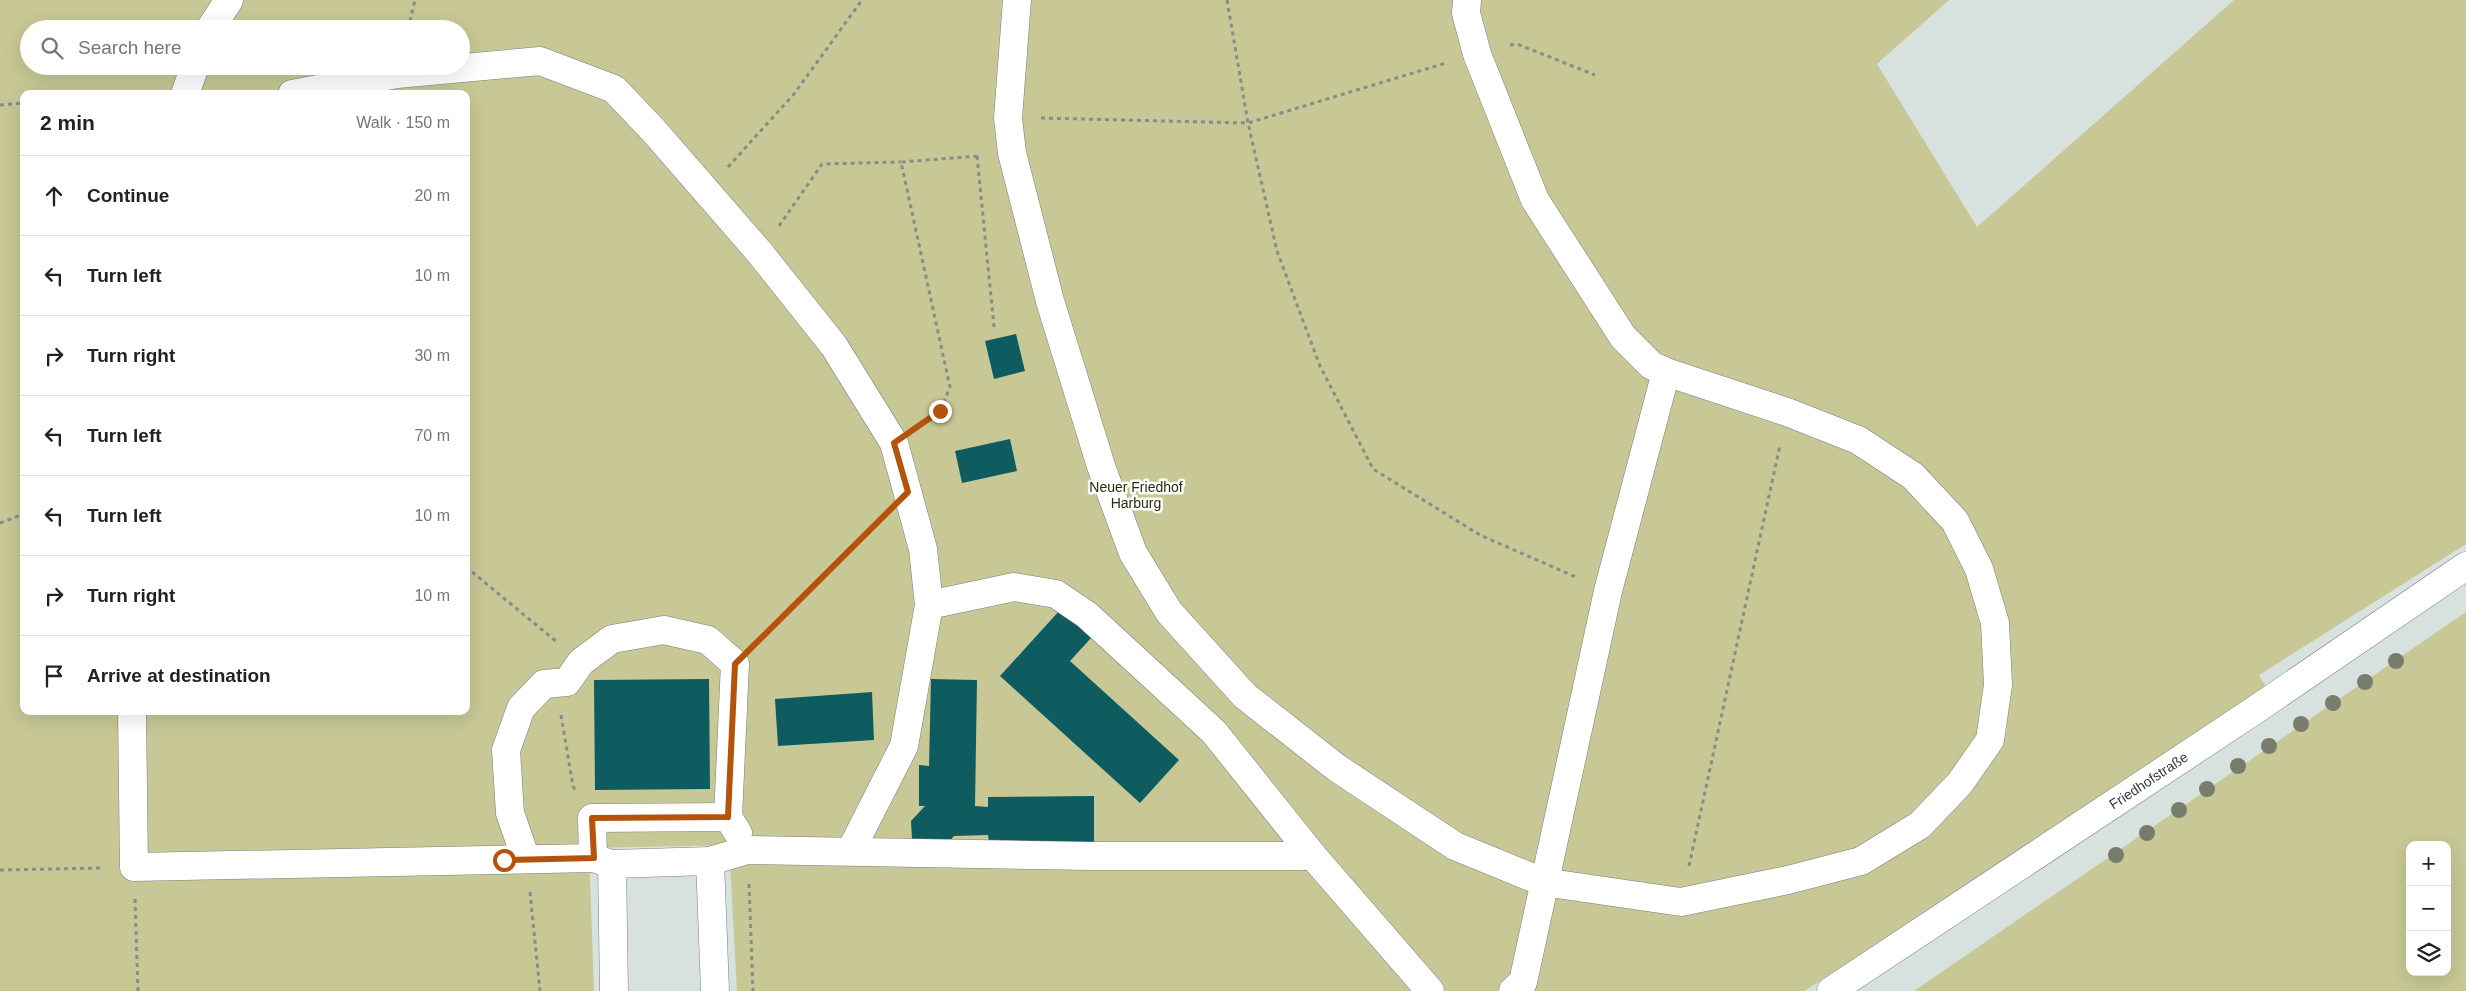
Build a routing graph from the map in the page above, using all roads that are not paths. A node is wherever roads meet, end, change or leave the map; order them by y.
1 (229, 0) edge
2 (1017, 0) edge
3 (1467, 0) edge
4 (216, 20) edge
5 (470, 67) edge
6 (192, 75) edge
7 (392, 75) edge
8 (187, 90) edge
9 (313, 90) edge
10 (1666, 372) junction
11 (2466, 566) edge
12 (929, 605) junction
13 (132, 715) edge
14 (728, 817) junction
15 (747, 850) junction
16 (852, 850) junction
17 (1313, 856) junction
18 (526, 859) junction
19 (710, 860) junction
20 (603, 861) junction
21 (1544, 882) junction
22 (614, 991) edge
23 (715, 991) edge
24 (1430, 991) edge
25 (1513, 991) edge
26 (1830, 991) edge

1 - 4 street
2 - 21 street
3 - 10 street
5 - 12 street
6 - 8 street
7 - 9 street
10 - 21 street
10 - 21 street
11 - 26 street, Friedhofstraße
12 - 16 street
12 - 17 street
13 - 18 street
14 - 15 street
14 - 18 street
14 - 20 street
15 - 16 street
15 - 19 street
16 - 17 street
17 - 24 street
18 - 20 street
19 - 20 street
19 - 23 street
20 - 22 street
21 - 25 street

